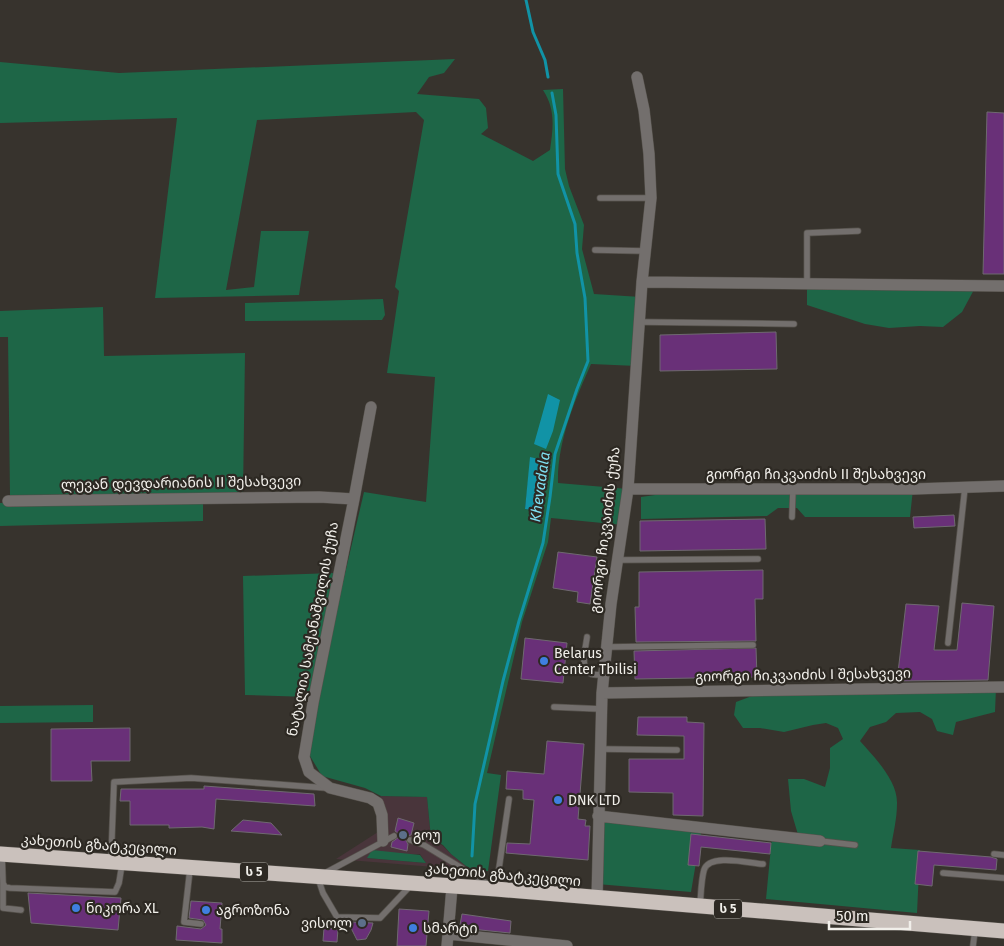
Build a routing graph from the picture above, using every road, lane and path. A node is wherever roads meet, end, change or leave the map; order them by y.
1 (637, 77) dead end
2 (600, 198) dead end
3 (651, 198) junction
4 (858, 231) dead end
5 (595, 250) dead end
6 (646, 251) junction
7 (642, 282) junction
8 (807, 284) junction
9 (1004, 286) edge
10 (640, 322) junction
11 (794, 324) dead end
12 (371, 408) dead end
13 (1004, 486) edge
14 (965, 487) junction
15 (628, 489) junction
16 (793, 489) junction
17 (354, 499) junction
18 (8, 501) dead end
19 (792, 518) dead end
20 (758, 558) dead end
21 (617, 560) junction
22 (587, 637) dead end
23 (948, 644) dead end
24 (753, 646) dead end
25 (606, 647) junction
26 (604, 675) junction
27 (1004, 688) edge
28 (602, 693) junction
29 (554, 707) dead end
30 (601, 709) junction
31 (599, 749) junction
32 (677, 750) dead end
33 (330, 788) junction
34 (509, 799) dead end
35 (598, 816) junction
36 (388, 838) joint
37 (410, 840) dead end
38 (820, 841) joint
39 (855, 845) dead end
40 (1, 854) edge
41 (994, 854) dead end
42 (1004, 855) edge
43 (116, 861) junction
44 (763, 864) dead end
45 (190, 867) junction
46 (943, 872) dead end
47 (318, 877) junction
48 (1004, 878) edge
49 (3, 883) junction
50 (413, 883) junction
51 (452, 887) junction
52 (496, 889) junction
53 (597, 899) junction
54 (700, 906) junction
55 (21, 910) dead end
56 (201, 924) dead end
57 (976, 928) junction
58 (1004, 931) edge
59 (447, 940) edge
60 (567, 946) edge
61 (973, 946) edge

1 - 3 street, გიორგი ჩიკვაიძის ქუჩა
2 - 3 lane
3 - 6 street, გიორგი ჩიკვაიძის ქუჩა
4 - 8 lane
5 - 6 lane
6 - 7 street, გიორგი ჩიკვაიძის ქუჩა
7 - 8 street
7 - 10 street, გიორგი ჩიკვაიძის ქუჩა
8 - 9 street
10 - 11 lane
10 - 15 street, გიორგი ჩიკვაიძის ქუჩა
12 - 17 street, ნატალია სამქანაშვილის ქუჩა
13 - 14 street, გიორგი ჩიკვაიძის II შესახვევი
14 - 16 street, გიორგი ჩიკვაიძის II შესახვევი
14 - 23 lane
15 - 16 street, გიორგი ჩიკვაიძის II შესახვევი
15 - 21 street, გიორგი ჩიკვაიძის ქუჩა
16 - 19 lane
17 - 18 street, ლევან დევდარიანის II შესახვევი
17 - 33 street, ნატალია სამქანაშვილის ქუჩა
20 - 21 lane
21 - 25 street, გიორგი ჩიკვაიძის ქუჩა
22 - 26 lane
24 - 25 lane
25 - 26 street, გიორგი ჩიკვაიძის ქუჩა
26 - 28 street, გიორგი ჩიკვაიძის ქუჩა
27 - 28 street, გიორგი ჩიკვაიძის I შესახვევი
28 - 30 street, გიორგი ჩიკვაიძის ქუჩა
29 - 30 lane
30 - 31 street, გიორგი ჩიკვაიძის ქუჩა
31 - 32 lane
31 - 35 street, გიორგი ჩიკვაიძის ქუჩა
33 - 36 street, ნატალია სამქანაშვილის ქუჩა
33 - 43 lane
34 - 52 lane
35 - 38 street
35 - 53 street, გიორგი ჩიკვაიძის ქუჩა
36 - 47 lane, ნატალია სამქანაშვილის ქუჩა
37 - 52 lane
38 - 39 lane
40 - 43 highway, კახეთის გზატკეცილი / ს 5
40 - 49 lane
41 - 42 lane
43 - 45 highway, კახეთის გზატკეცილი / ს 5
43 - 49 lane
44 - 54 lane
45 - 47 highway, კახეთის გზატკეცილი / ს 5
45 - 56 lane
46 - 48 lane
47 - 50 highway, კახეთის გზატკეცილი / ს 5
47 - 50 lane
49 - 55 lane
50 - 51 highway, კახეთის გზატკეცილი / ს 5
51 - 52 highway, კახეთის გზატკეცილი / ს 5
51 - 59 street
52 - 53 highway, კახეთის გზატკეცილი / ს 5
53 - 54 highway, კახეთის გზატკეცილი / ს 5
54 - 57 highway, კახეთის გზატკეცილი / ს 5
57 - 58 highway, კახეთის გზატკეცილი / ს 5
57 - 61 lane
59 - 60 street

